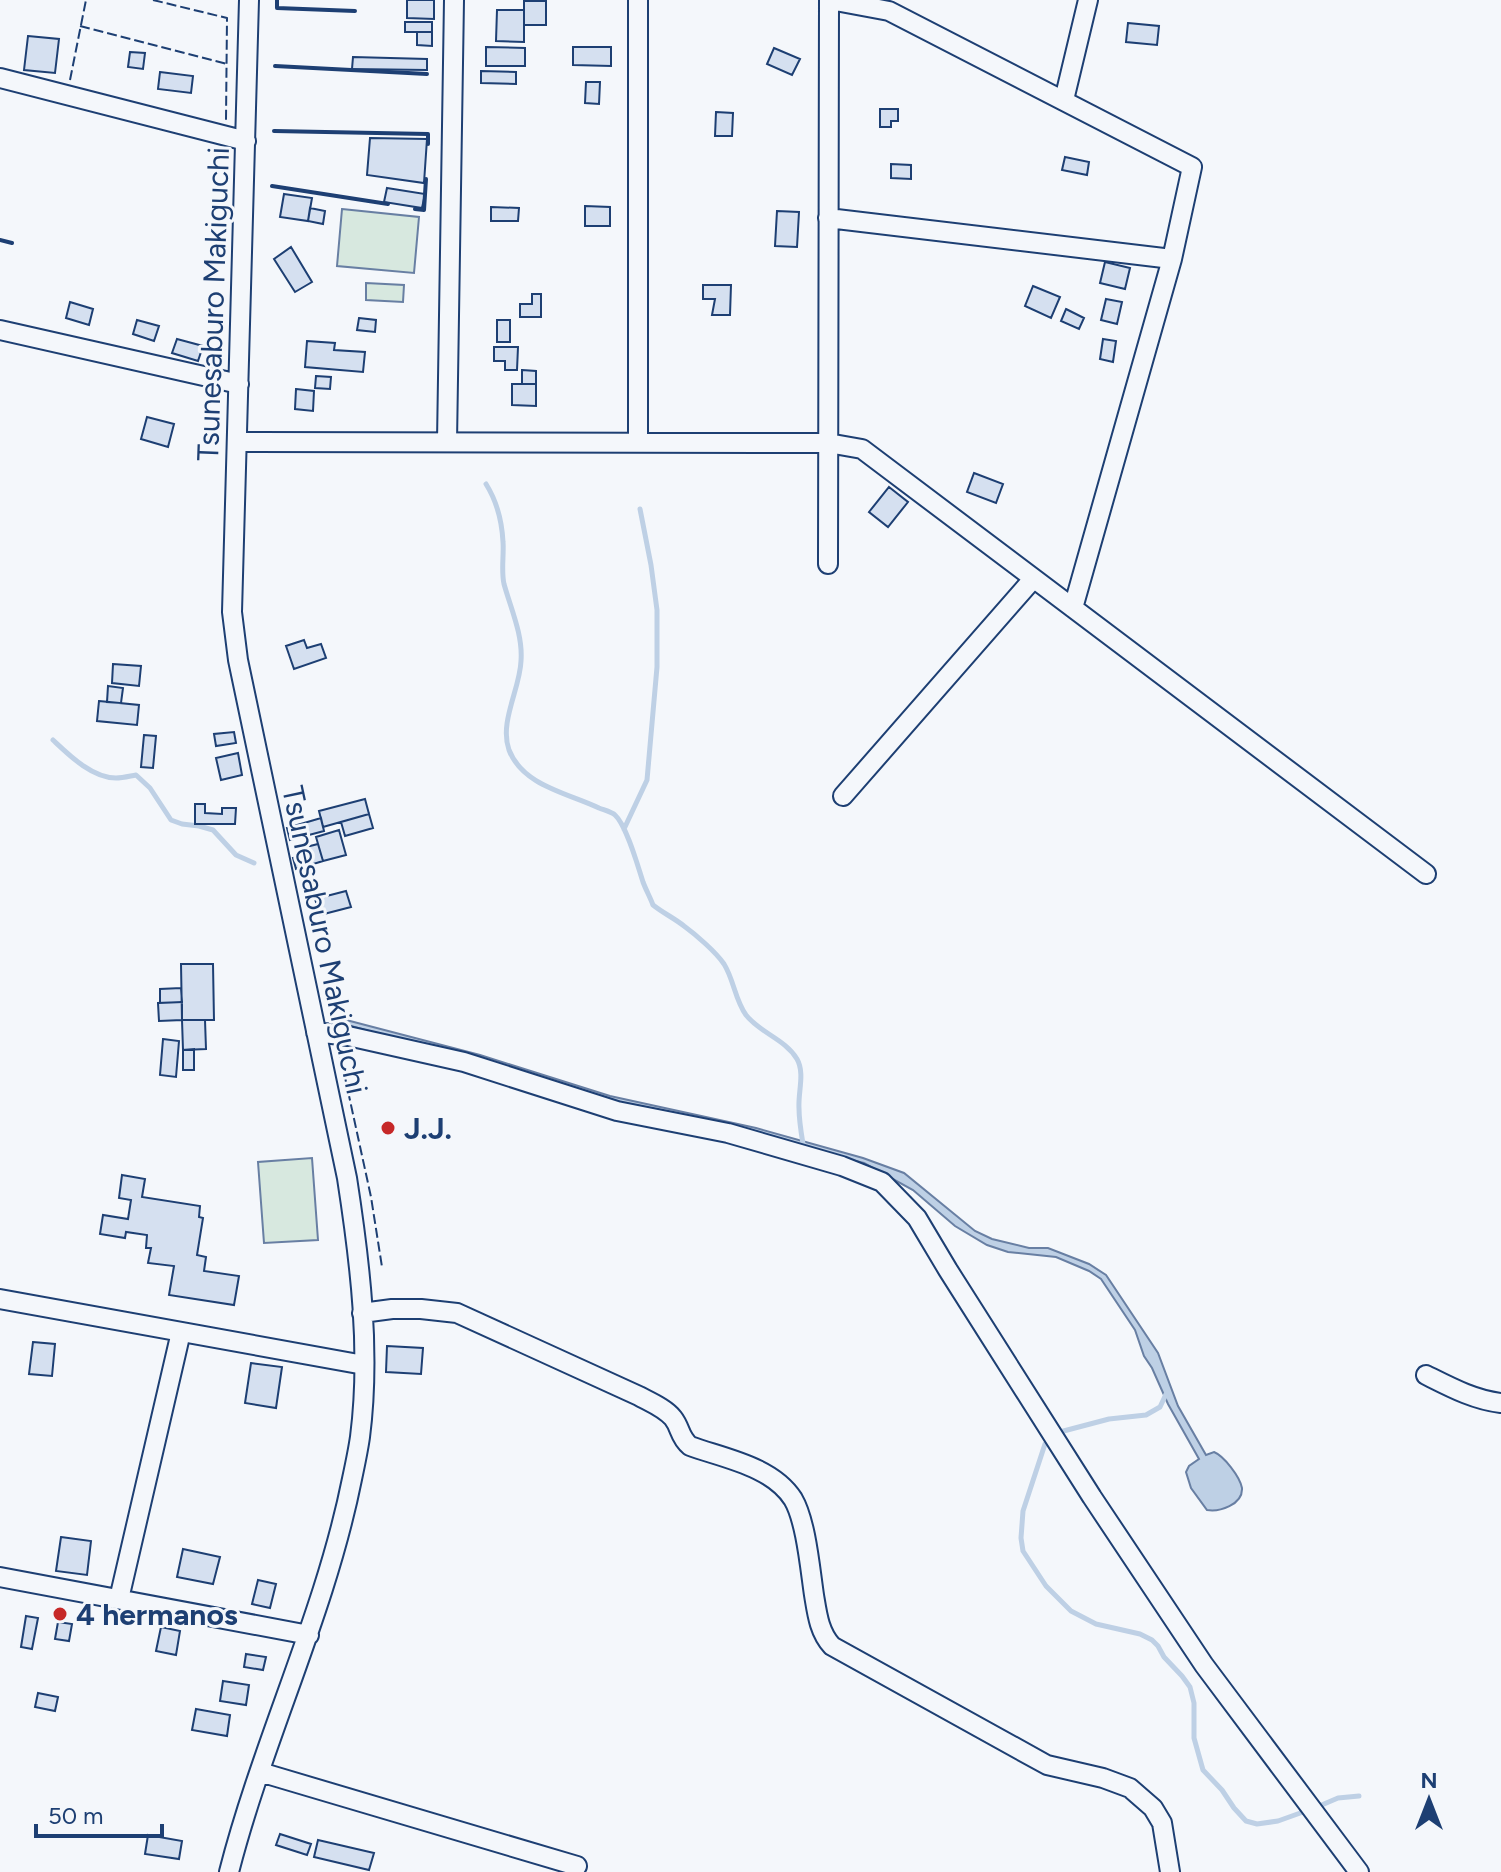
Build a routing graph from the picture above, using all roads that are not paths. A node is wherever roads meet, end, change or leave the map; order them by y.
1 (249, 0) edge
2 (454, 0) edge
3 (638, 0) edge
4 (829, 0) edge
5 (1088, 0) edge
6 (0, 78) edge
7 (1064, 100) junction
8 (246, 141) junction
9 (828, 218) junction
10 (1172, 259) junction
11 (0, 330) edge
12 (239, 384) junction
13 (237, 442) junction
14 (447, 442) junction
15 (638, 442) junction
16 (828, 443) junction
17 (828, 564) dead end
18 (1033, 579) junction
19 (1073, 608) junction
20 (843, 796) dead end
21 (1426, 874) dead end
22 (316, 1032) junction
23 (0, 1299) edge
24 (362, 1313) junction
25 (181, 1332) junction
26 (364, 1365) junction
27 (1426, 1375) dead end
28 (1501, 1403) edge
29 (0, 1577) edge
30 (119, 1599) junction
31 (309, 1635) junction
32 (260, 1772) junction
33 (577, 1866) dead end
34 (229, 1872) edge
35 (1170, 1872) edge
36 (1359, 1872) edge

1 - 8 street, Tsunesaburo Makiguchi
2 - 14 street
3 - 15 street
4 - 7 street
4 - 9 street
5 - 7 street
6 - 8 street
7 - 10 street
8 - 12 street, Tsunesaburo Makiguchi
9 - 10 street
9 - 16 street
10 - 19 street
11 - 12 street
12 - 13 street, Tsunesaburo Makiguchi
13 - 14 street
13 - 22 street, Tsunesaburo Makiguchi
14 - 15 street
15 - 16 street
16 - 17 street
16 - 18 street
18 - 19 street
18 - 20 street
19 - 21 street
22 - 24 street, Tsunesaburo Makiguchi
22 - 36 street
23 - 25 street
24 - 26 street, Tsunesaburo Makiguchi
24 - 35 street
25 - 26 street
25 - 30 street
26 - 31 street, Tsunesaburo Makiguchi
27 - 28 street
29 - 30 street
30 - 31 street
31 - 32 street, Tsunesaburo Makiguchi
32 - 33 street
32 - 34 street, Tsunesaburo Makiguchi

